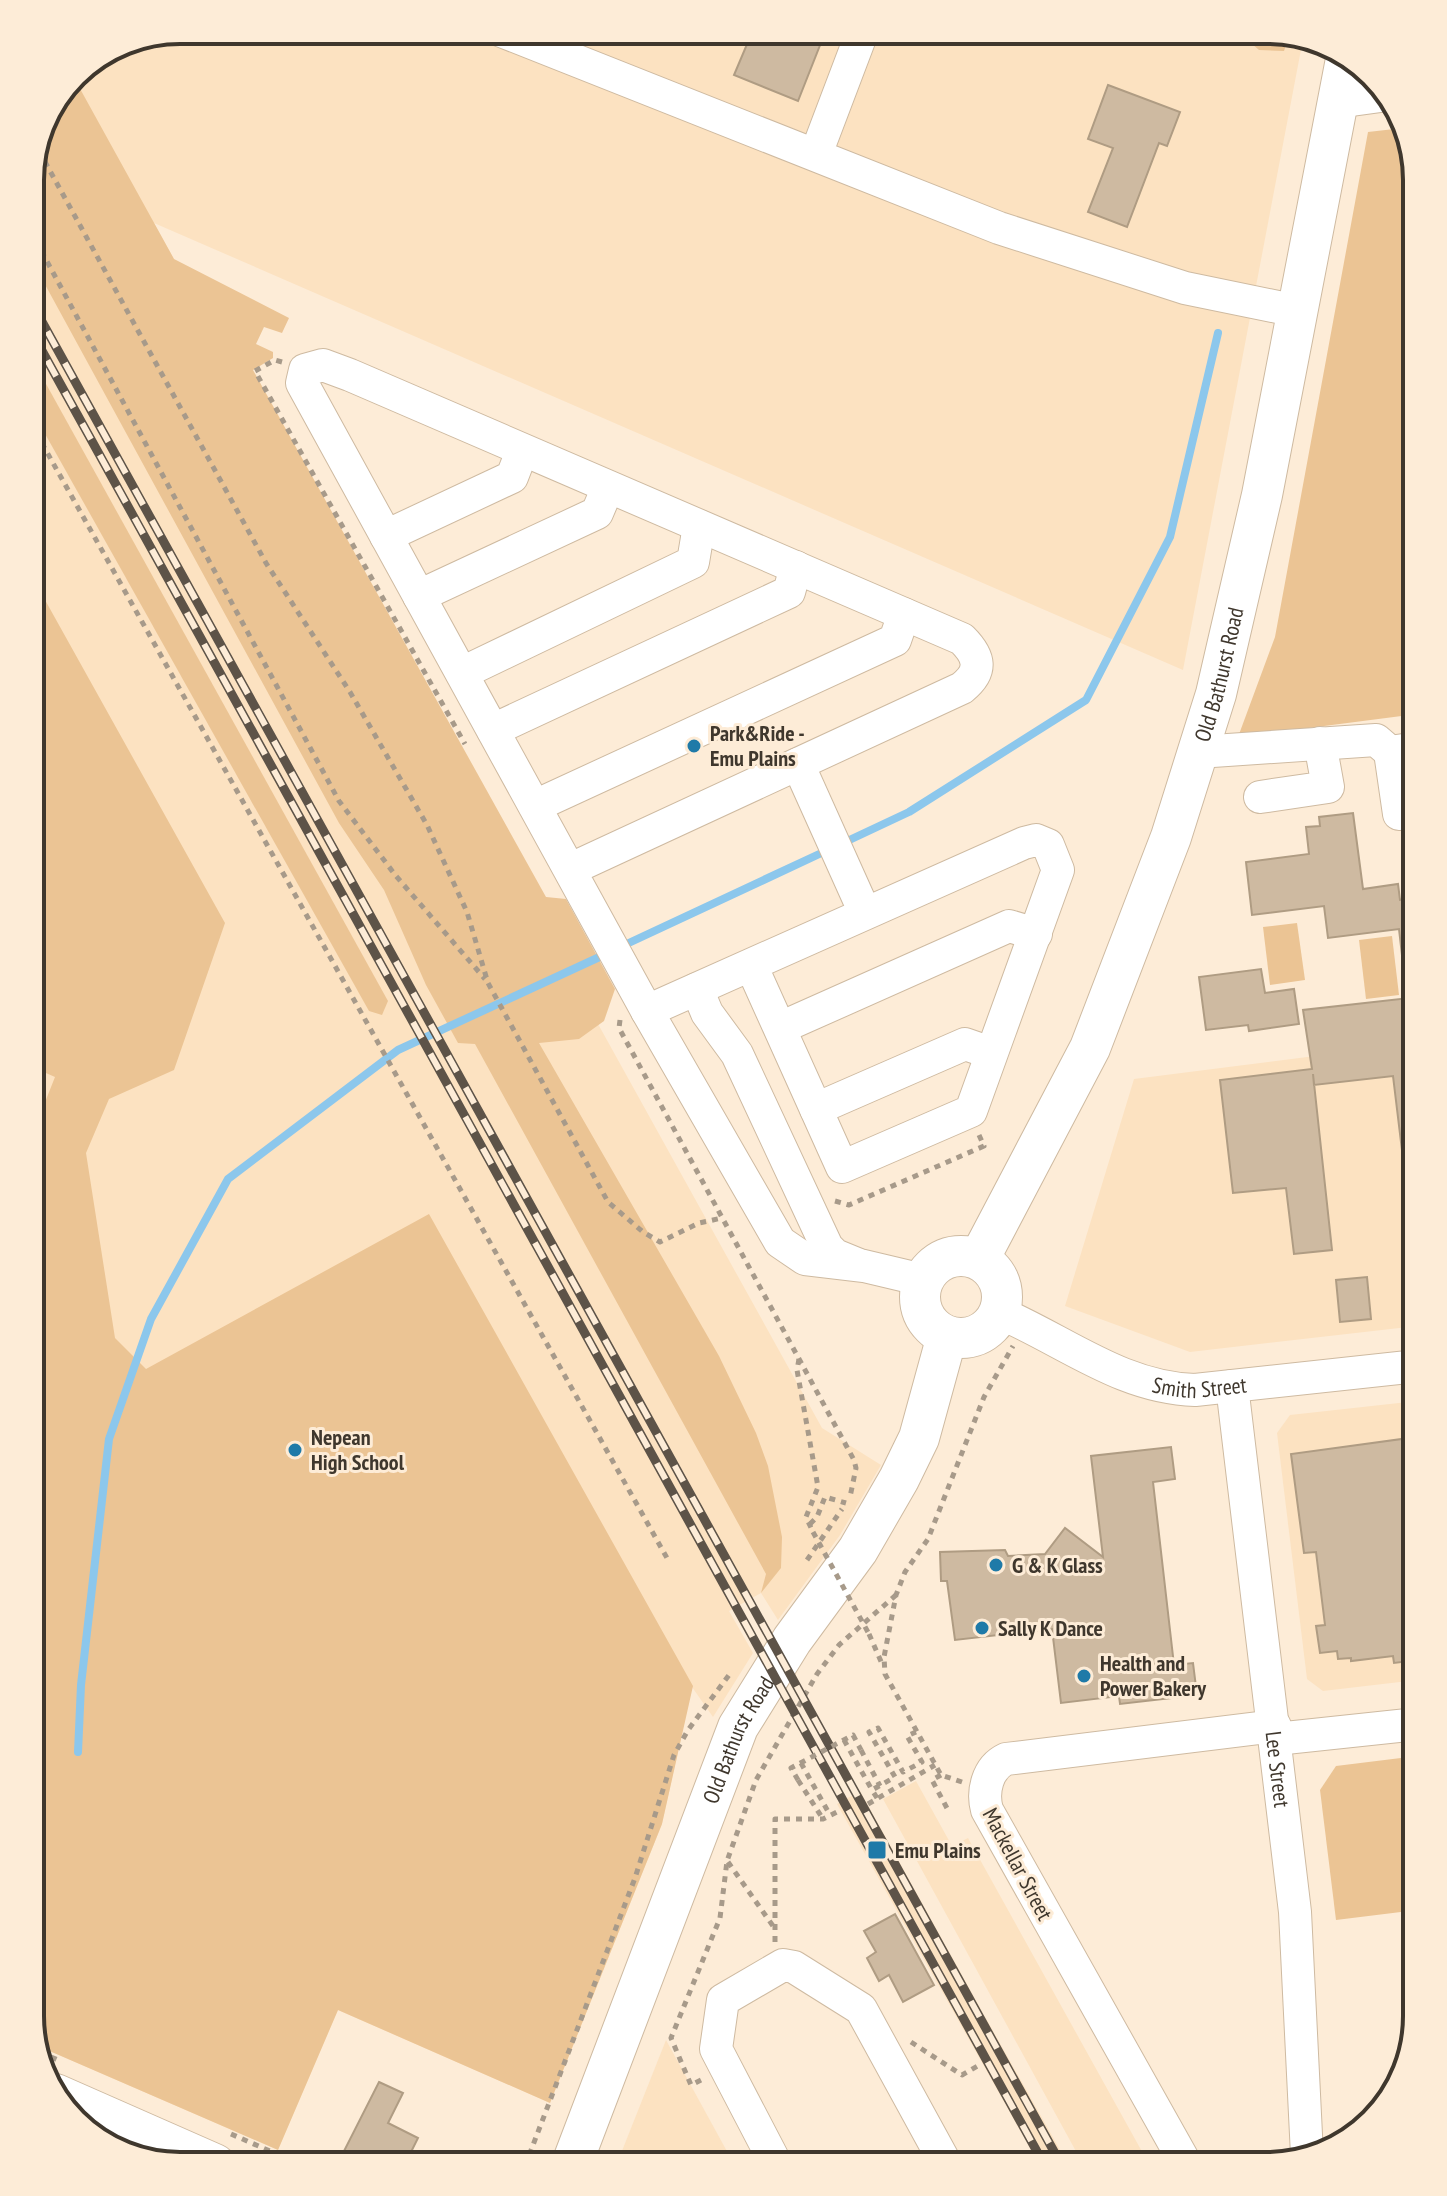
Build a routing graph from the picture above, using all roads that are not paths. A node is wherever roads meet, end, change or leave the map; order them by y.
1 (535, 44) edge
2 (858, 44) edge
3 (1344, 68) edge
4 (1374, 97) edge
5 (1337, 102) junction
6 (816, 154) junction
7 (1297, 311) junction
8 (522, 451) junction
9 (608, 487) junction
10 (699, 526) junction
11 (386, 536) junction
12 (796, 567) junction
13 (419, 596) junction
14 (904, 614) junction
15 (462, 673) junction
16 (493, 730) junction
17 (1320, 743) junction
18 (1403, 750) edge
19 (1198, 752) junction
20 (1403, 763) edge
21 (798, 764) junction
22 (1260, 797) dead end
23 (535, 806) junction
24 (1403, 813) edge
25 (571, 869) junction
26 (865, 913) junction
27 (1036, 934) junction
28 (751, 965) junction
29 (697, 989) junction
30 (634, 1013) junction
31 (780, 1028) junction
32 (729, 1040) junction
33 (991, 1053) junction
34 (682, 1072) junction
35 (816, 1109) junction
36 (979, 1259) junction
37 (864, 1266) junction
38 (923, 1280) junction
39 (1013, 1319) junction
40 (947, 1336) junction
41 (1403, 1368) edge
42 (1232, 1386) junction
43 (1403, 1725) edge
44 (1276, 1732) junction
45 (79, 2107) edge
46 (1307, 2146) edge
47 (182, 2152) edge
48 (576, 2152) edge
49 (770, 2152) edge
50 (939, 2152) edge
51 (1179, 2152) edge

1 - 6 street
2 - 6 street
3 - 5 main road, Old Bathurst Road
4 - 5 street
5 - 7 main road, Old Bathurst Road
6 - 7 street
7 - 19 main road, Old Bathurst Road
8 - 9 street
8 - 11 street
8 - 11 street
9 - 10 street
9 - 13 street
10 - 12 street
10 - 15 street
11 - 13 street
12 - 14 street
12 - 16 street
13 - 15 street
14 - 21 street
14 - 23 street
15 - 16 street
16 - 23 street
17 - 18 street
17 - 19 street
17 - 22 street
19 - 36 main road, Old Bathurst Road
20 - 24 street
21 - 25 street
21 - 26 street
23 - 25 street
25 - 30 street
26 - 27 street
26 - 28 street
27 - 31 street
27 - 33 street
28 - 29 street
28 - 31 street
29 - 30 street
29 - 32 street
30 - 34 street
31 - 35 street
32 - 34 street
32 - 37 street
33 - 35 street
33 - 35 street
34 - 37 street
36 - 38 main road
36 - 39 main road
37 - 38 street
38 - 40 main road
39 - 40 main road
39 - 42 street, Smith Street
40 - 48 main road, Old Bathurst Road
41 - 42 street, Smith Street
42 - 44 street, Lee Street
43 - 44 street, Mackellar Street
44 - 46 street, Lee Street
44 - 51 street, Mackellar Street
45 - 47 highway
49 - 50 street

